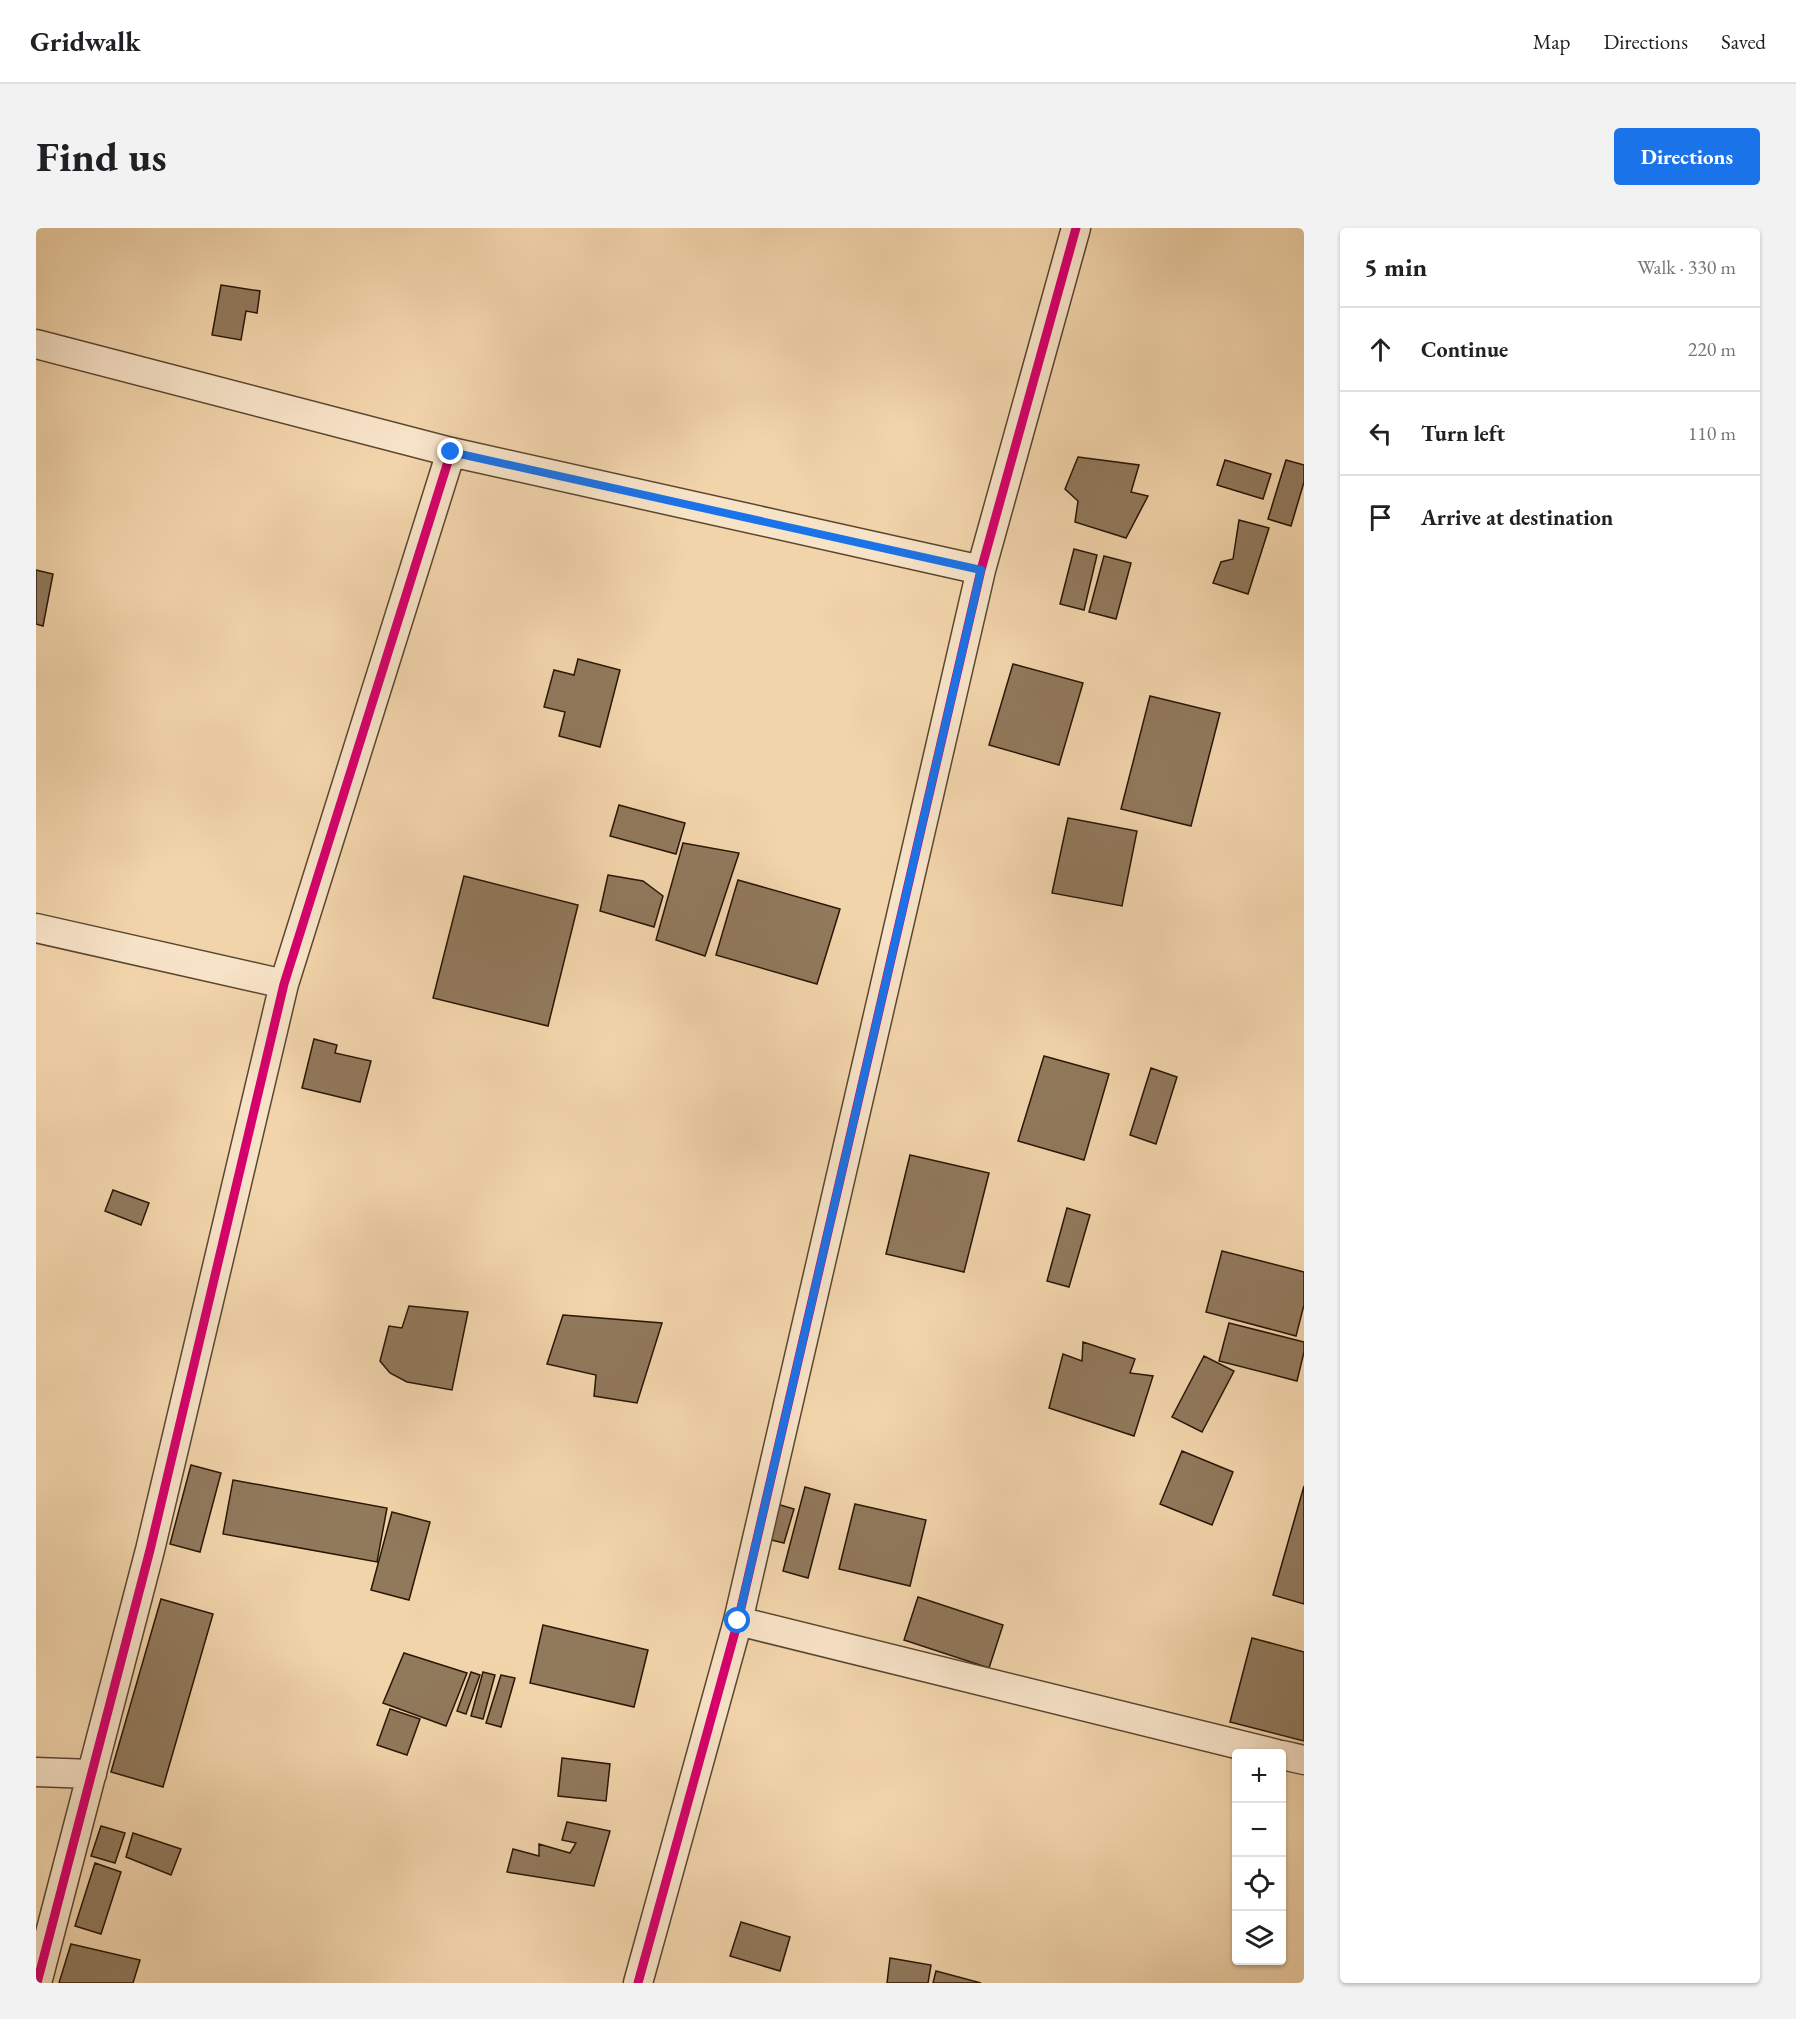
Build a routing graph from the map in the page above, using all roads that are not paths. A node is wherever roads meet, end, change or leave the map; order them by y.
1 (1076, 228) edge
2 (36, 344) edge
3 (451, 452) junction
4 (981, 570) junction
5 (36, 928) edge
6 (284, 984) junction
7 (738, 1621) junction
8 (1259, 1749) edge
9 (1286, 1756) edge
10 (1304, 1760) edge
11 (36, 1772) edge
12 (92, 1774) junction
13 (37, 1983) edge
14 (638, 1983) edge

1 - 4 street
2 - 3 street
3 - 4 street
3 - 6 street
4 - 7 street
5 - 6 street
6 - 12 street
7 - 8 street
7 - 14 street
9 - 10 street
11 - 12 street
12 - 13 street

